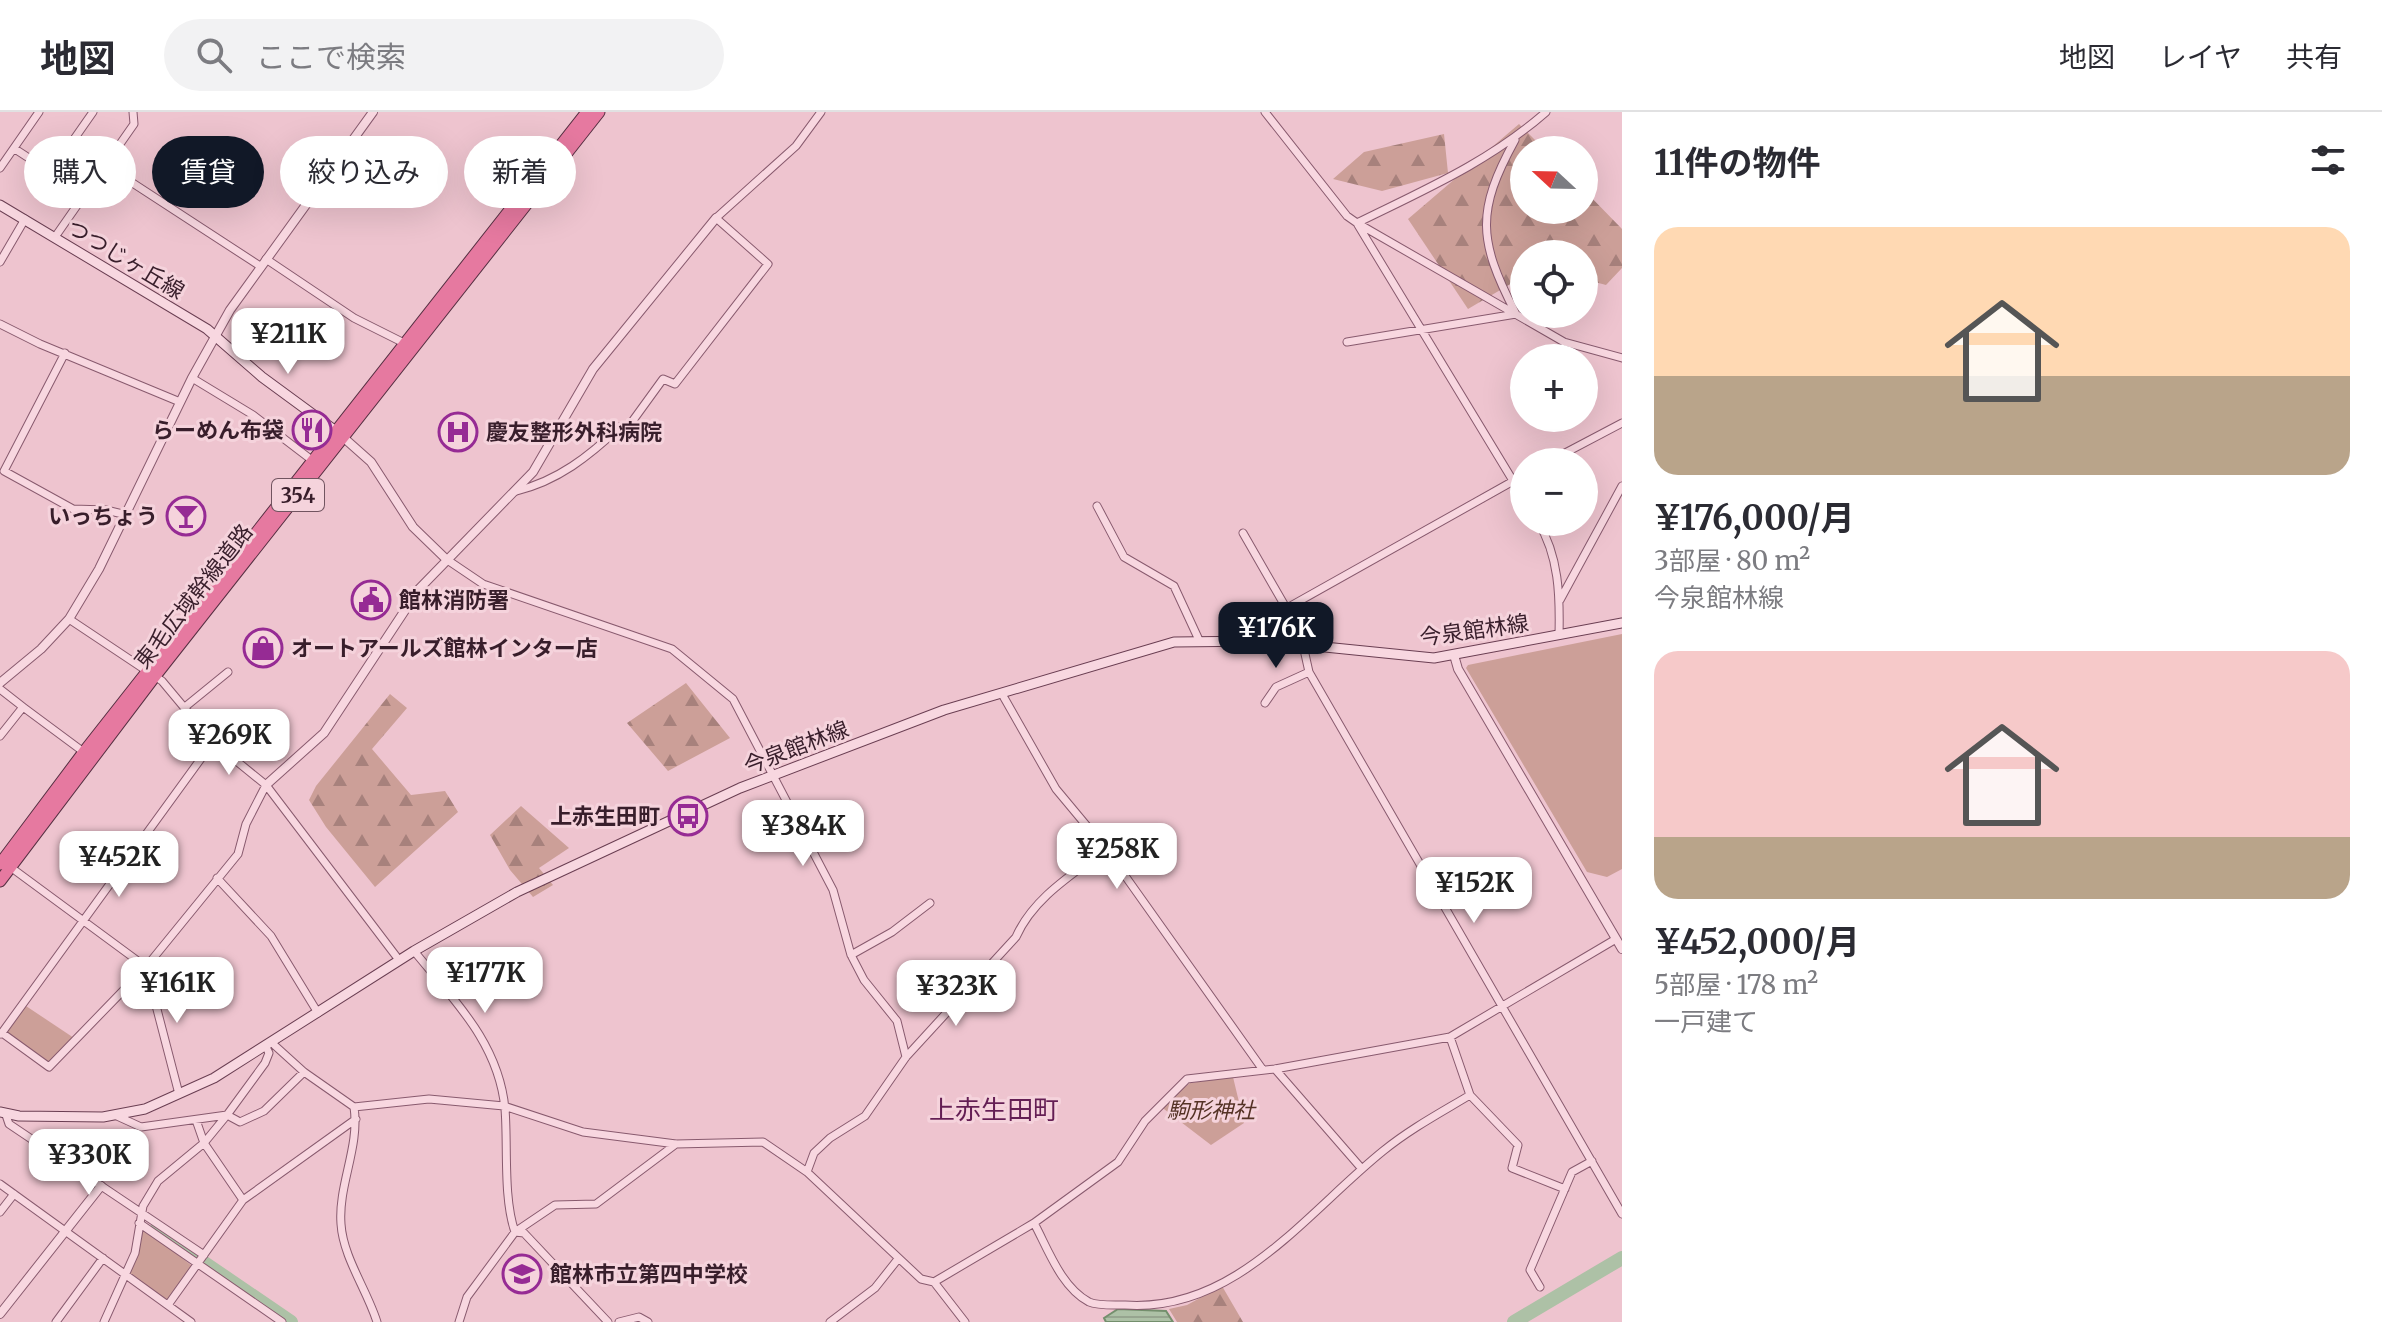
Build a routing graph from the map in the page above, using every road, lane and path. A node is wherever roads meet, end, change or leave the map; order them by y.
1 (39, 112) edge
2 (93, 112) edge
3 (373, 112) edge
4 (587, 112) edge
5 (599, 112) edge
6 (821, 112) edge
7 (1265, 112) edge
8 (1546, 112) edge
9 (131, 113) edge
10 (76, 136) edge
11 (126, 136) edge
12 (1518, 136) edge
13 (1510, 142) edge
14 (15, 149) junction
15 (1510, 149) edge
16 (24, 155) edge
17 (0, 168) edge
18 (136, 184) edge
19 (0, 205) edge
20 (75, 208) edge
21 (716, 218) junction
22 (25, 219) junction
23 (1357, 223) junction
24 (55, 237) junction
25 (0, 262) edge
26 (263, 262) junction
27 (1510, 301) edge
28 (1510, 311) edge
29 (1510, 315) edge
30 (0, 324) edge
31 (1540, 328) edge
32 (1423, 330) junction
33 (215, 335) junction
34 (1347, 342) dead end
35 (406, 344) junction
36 (65, 353) junction
37 (1622, 358) edge
38 (192, 378) junction
39 (180, 402) junction
40 (1622, 423) edge
41 (340, 435) junction
42 (1575, 448) edge
43 (313, 461) junction
44 (1510, 475) edge
45 (1510, 482) edge
46 (1622, 486) edge
47 (516, 491) junction
48 (1097, 506) dead end
49 (127, 515) junction
50 (1243, 533) dead end
51 (1546, 536) edge
52 (446, 559) junction
53 (1560, 600) junction
54 (1285, 606) junction
55 (69, 619) junction
56 (1622, 623) edge
57 (1559, 635) junction
58 (1199, 640) junction
59 (1230, 640) junction
60 (1303, 645) junction
61 (1454, 655) junction
62 (228, 672) dead end
63 (1309, 672) junction
64 (151, 674) junction
65 (0, 683) edge
66 (0, 689) edge
67 (1002, 694) junction
68 (1265, 703) dead end
69 (23, 707) junction
70 (185, 707) junction
71 (0, 736) edge
72 (213, 742) junction
73 (87, 755) junction
74 (774, 774) junction
75 (266, 785) junction
76 (1106, 849) junction
77 (3, 863) edge
78 (217, 878) junction
79 (0, 881) edge
80 (930, 903) dead end
81 (85, 921) junction
82 (1616, 939) junction
83 (1622, 949) edge
84 (414, 951) junction
85 (851, 955) junction
86 (399, 960) junction
87 (146, 967) junction
88 (1502, 1006) junction
89 (318, 1013) junction
90 (1, 1035) edge
91 (1450, 1037) junction
92 (269, 1045) junction
93 (906, 1057) junction
94 (1275, 1069) junction
95 (1263, 1070) junction
96 (304, 1072) junction
97 (179, 1094) junction
98 (1470, 1095) junction
99 (504, 1106) junction
100 (354, 1107) junction
101 (3, 1113) edge
102 (227, 1115) junction
103 (117, 1116) junction
104 (356, 1119) junction
105 (196, 1120) junction
106 (204, 1143) junction
107 (676, 1144) junction
108 (1592, 1161) junction
109 (1362, 1169) junction
110 (807, 1172) junction
111 (0, 1184) edge
112 (101, 1186) junction
113 (1565, 1189) junction
114 (14, 1194) junction
115 (243, 1200) junction
116 (0, 1212) edge
117 (141, 1213) junction
118 (1622, 1214) edge
119 (139, 1223) junction
120 (1034, 1223) junction
121 (65, 1231) junction
122 (515, 1232) junction
123 (204, 1255) junction
124 (103, 1258) junction
125 (898, 1259) junction
126 (199, 1263) junction
127 (127, 1276) junction
128 (934, 1282) junction
129 (1540, 1287) dead end
130 (168, 1305) junction
131 (268, 1312) junction
132 (0, 1314) edge
133 (56, 1322) edge
134 (104, 1322) edge
135 (191, 1322) edge
136 (261, 1322) edge
137 (282, 1322) edge
138 (377, 1322) edge
139 (459, 1322) edge
140 (608, 1322) edge
141 (619, 1322) edge
142 (648, 1322) edge
143 (830, 1322) edge
144 (965, 1322) edge

1 - 14 street
2 - 10 street
3 - 26 street
4 - 35 highway, 東毛広域幹線道路 / 354
5 - 41 highway, 東毛広域幹線道路 / 354
6 - 21 street
7 - 23 street
8 - 12 street
9 - 11 street
13 - 23 street
14 - 16 street
14 - 17 street
15 - 27 street
18 - 26 street
19 - 22 main road, つつじヶ丘線
20 - 24 street
21 - 47 street
21 - 47 street
22 - 24 main road, つつじヶ丘線
22 - 25 street
23 - 28 street
23 - 32 street
24 - 33 main road, つつじヶ丘線
26 - 33 street
26 - 35 street
29 - 32 street
30 - 36 street
31 - 37 street
32 - 34 street
32 - 44 street
33 - 38 street
33 - 41 main road, つつじヶ丘線
35 - 41 highway, 東毛広域幹線道路 / 354
36 - 39 street
36 - 49 street
38 - 39 street
38 - 43 street
39 - 49 street
40 - 42 street
41 - 43 highway, 東毛広域幹線道路 / 354
41 - 52 street
41 - 64 highway, 東毛広域幹線道路 / 354
43 - 64 highway, 東毛広域幹線道路 / 354
45 - 54 street
46 - 53 street
47 - 52 street
48 - 58 street
49 - 55 street
50 - 54 street
51 - 53 street
52 - 74 street
52 - 75 street
53 - 57 street
54 - 59 street
55 - 64 street
55 - 65 street
56 - 57 main road, 今泉館林線
57 - 61 main road, 今泉館林線
58 - 59 main road, 今泉館林線
58 - 67 main road, 今泉館林線
59 - 60 main road, 今泉館林線
60 - 61 main road, 今泉館林線
60 - 63 street
61 - 82 street
62 - 70 street
63 - 68 street
63 - 88 street
64 - 70 street
64 - 73 highway, 東毛広域幹線道路 / 354
66 - 69 street
67 - 74 main road, 今泉館林線
67 - 76 street
69 - 71 street
69 - 73 street
70 - 72 street
72 - 75 street
72 - 81 street
73 - 77 highway, 東毛広域幹線道路 / 354
74 - 84 main road, 今泉館林線
74 - 85 street
75 - 78 street
75 - 86 street
76 - 93 street
76 - 95 street
77 - 79 highway, 東毛広域幹線道路 / 354
77 - 81 street
78 - 87 street
78 - 89 street
80 - 85 street
81 - 87 street
81 - 90 street
82 - 83 street
82 - 88 street
84 - 86 main road, 今泉館林線
84 - 99 street
85 - 93 street
86 - 89 main road, 今泉館林線
87 - 90 street
87 - 97 street
88 - 91 street
88 - 108 street
89 - 92 main road, 今泉館林線
91 - 94 street
91 - 98 street
92 - 96 street
92 - 97 main road, 今泉館林線
92 - 102 street
93 - 110 street
94 - 95 street
94 - 109 street
95 - 120 street
96 - 100 street
96 - 102 street
97 - 103 main road, 今泉館林線
98 - 109 street
98 - 113 street
99 - 100 street
99 - 107 street
99 - 122 street
100 - 104 street
101 - 103 main road, 今泉館林線
101 - 112 street
102 - 105 street
102 - 106 street
103 - 105 street
104 - 115 street
104 - 138 street
105 - 106 street
106 - 115 street
106 - 117 street
107 - 110 street
107 - 122 street
108 - 113 street
108 - 118 street
109 - 120 street
110 - 125 street
111 - 114 street
112 - 117 street
112 - 121 street
113 - 129 street
114 - 116 street
114 - 121 street
115 - 123 street
117 - 119 street
117 - 123 street
119 - 126 street
119 - 127 street
120 - 128 street
121 - 124 street
121 - 132 street
122 - 139 street
122 - 140 street
123 - 126 street
124 - 127 street
124 - 133 street
125 - 128 street
125 - 143 street
126 - 130 street
126 - 131 street
127 - 130 street
127 - 134 street
128 - 144 street
130 - 135 street
131 - 136 street
131 - 137 street
141 - 142 street

